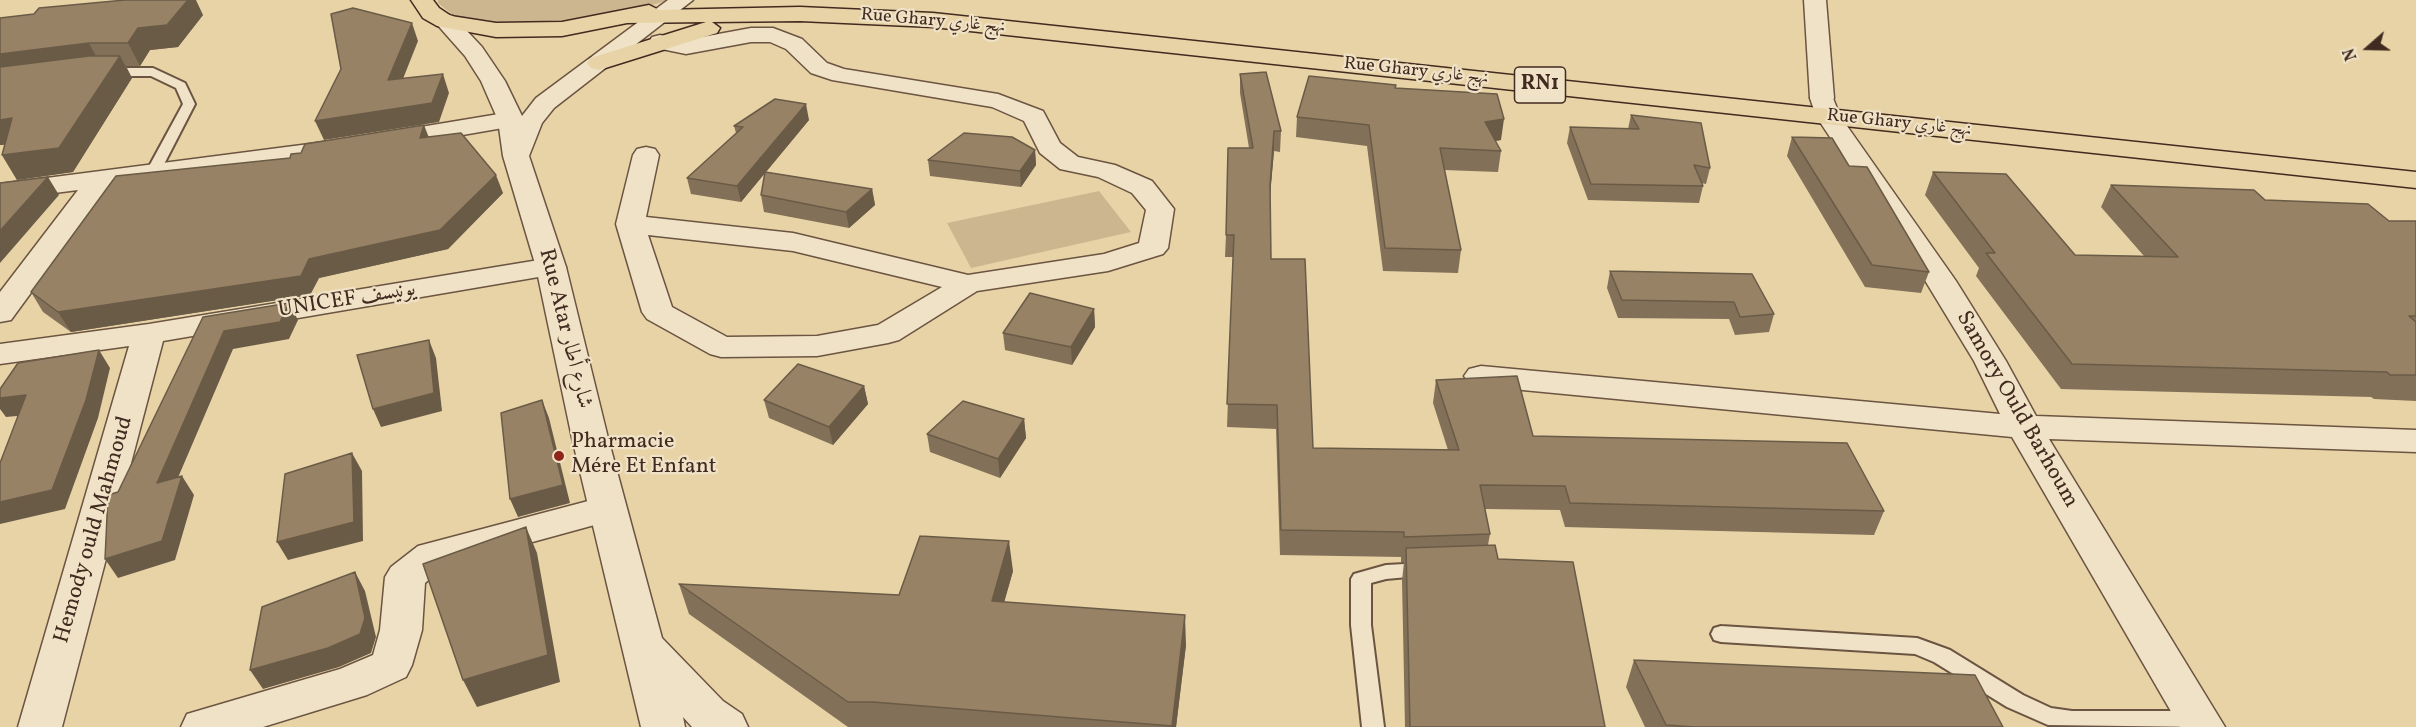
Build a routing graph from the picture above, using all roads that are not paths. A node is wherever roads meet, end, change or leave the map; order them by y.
1 (905, 0) edge
2 (1815, 0) edge
3 (420, 1) edge
4 (671, 15) edge
5 (445, 21) junction
6 (1439, 68) junction
7 (90, 74) edge
8 (1825, 107) junction
9 (511, 120) junction
10 (646, 155) dead end
11 (516, 156) junction
12 (2416, 163) edge
13 (153, 172) junction
14 (100, 179) junction
15 (2416, 180) edge
16 (0, 192) edge
17 (630, 224) junction
18 (551, 267) junction
19 (968, 284) junction
20 (0, 313) edge
21 (149, 333) junction
22 (0, 354) edge
23 (1481, 376) edge
24 (2024, 427) junction
25 (2416, 441) edge
26 (607, 509) junction
27 (1445, 570) edge
28 (1721, 634) dead end
29 (640, 643) junction
30 (2201, 723) edge
31 (40, 727) edge
32 (203, 727) edge
33 (663, 727) edge
34 (726, 727) edge
35 (1373, 727) edge

1 - 6 highway, Rue Ghary نهج غاري / RN1
2 - 8 street
3 - 5 highway
4 - 5 highway, Rue Ghary نهج غاري / RN1
4 - 6 highway, Rue Ghary نهج غاري / RN1
4 - 11 street
4 - 19 street
5 - 9 street, Rue Atar شارع أطار
6 - 8 highway, Rue Ghary نهج غاري / RN1
7 - 13 lane
8 - 12 highway, Rue Ghary نهج غاري / RN1
8 - 15 highway, Rue Ghary نهج غاري / RN1
8 - 24 street, Samory Ould Barhoum
9 - 11 street, Rue Atar شارع أطار
9 - 13 street
10 - 17 street
11 - 18 street, Rue Atar شارع أطار
13 - 14 street
14 - 16 street
14 - 20 street
17 - 19 street
17 - 19 street
18 - 21 street, UNICEF يونيسف
18 - 26 street, Rue Atar شارع أطار
21 - 22 street, UNICEF يونيسف
21 - 31 street, Hemody ould Mahmoud
23 - 24 street
24 - 25 street
24 - 30 street, Samory Ould Barhoum
26 - 29 street, Rue Atar شارع أطار
26 - 32 street
27 - 35 lane
28 - 30 lane
29 - 33 street, Rue Atar شارع أطار
29 - 34 street, Rue Atar شارع أطار

